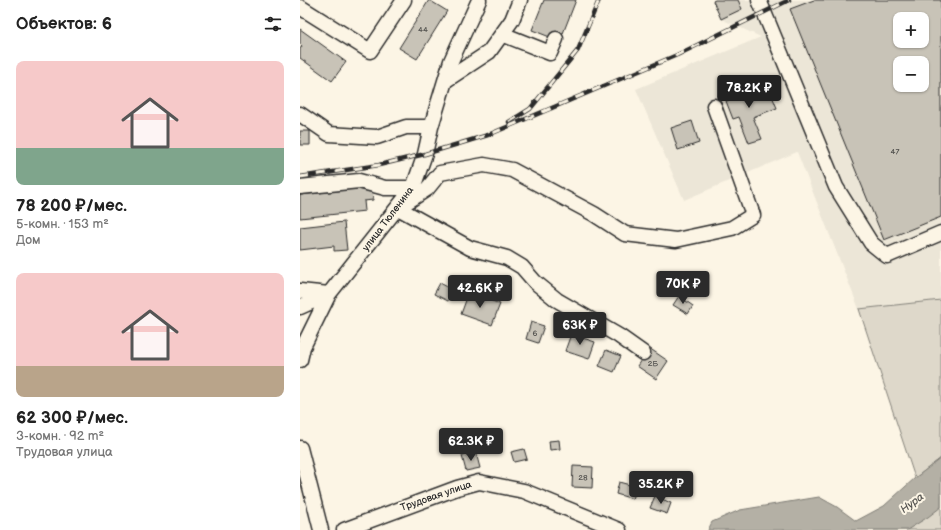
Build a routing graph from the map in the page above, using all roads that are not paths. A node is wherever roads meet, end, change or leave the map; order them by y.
1 (404, 0) edge
2 (479, 0) edge
3 (520, 0) edge
4 (760, 0) edge
5 (300, 7) edge
6 (502, 34) junction
7 (556, 39) dead end
8 (445, 81) junction
9 (714, 106) dead end
10 (300, 114) edge
11 (431, 127) junction
12 (300, 187) edge
13 (413, 188) junction
14 (398, 208) junction
15 (941, 233) edge
16 (300, 291) edge
17 (329, 294) junction
18 (300, 307) edge
19 (643, 353) dead end
20 (300, 360) edge
21 (300, 448) edge
22 (321, 530) edge
23 (344, 530) edge
24 (619, 530) edge

1 - 5 street
2 - 8 street, улица Тюленина
3 - 6 street
4 - 15 street
6 - 7 street
6 - 8 street
8 - 11 street, улица Тюленина
9 - 14 street
10 - 11 street
11 - 13 street, улица Тюленина
12 - 13 street
13 - 14 street, улица Тюленина
14 - 17 street, улица Тюленина
14 - 19 street
16 - 17 street
17 - 18 street
17 - 20 street, улица Тюленина
21 - 22 street
23 - 24 street, Трудовая улица

